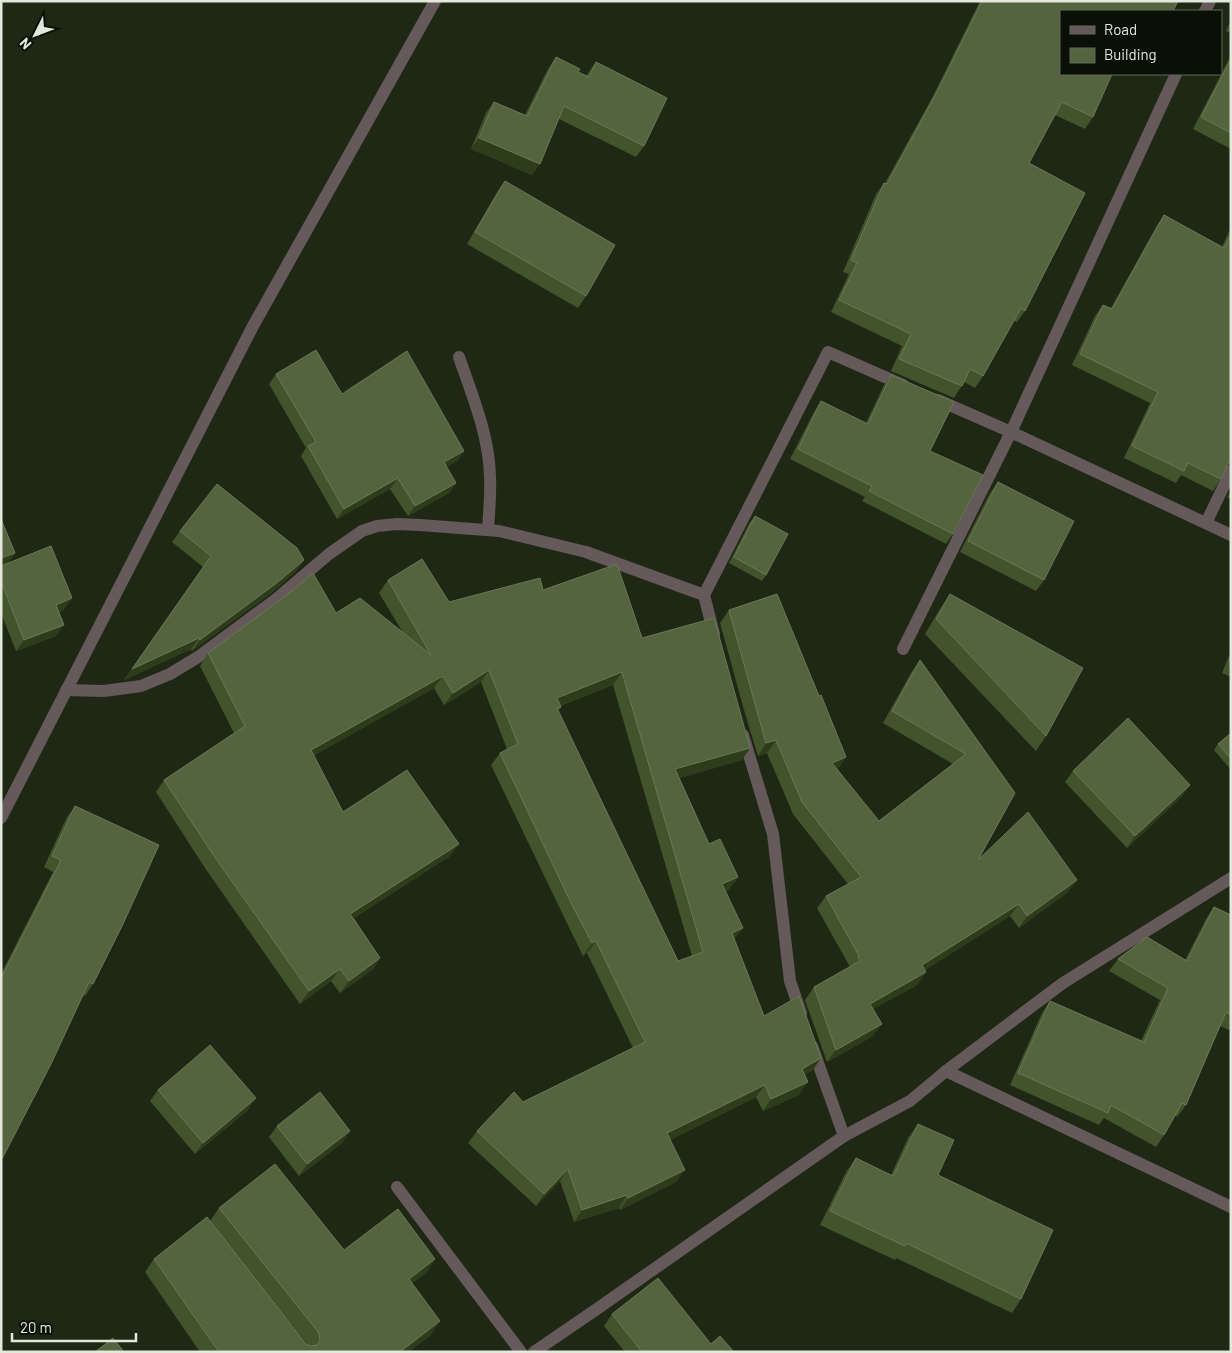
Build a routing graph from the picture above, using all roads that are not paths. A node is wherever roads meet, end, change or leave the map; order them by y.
1 (435, 1) edge
2 (1176, 75) edge
3 (459, 357) dead end
4 (1011, 432) junction
5 (1231, 471) edge
6 (1206, 523) junction
7 (488, 530) junction
8 (1231, 535) edge
9 (704, 595) junction
10 (717, 643) edge
11 (903, 649) dead end
12 (66, 690) junction
13 (738, 719) edge
14 (1, 818) edge
15 (1231, 878) edge
16 (946, 1071) junction
17 (844, 1136) junction
18 (397, 1187) dead end
19 (1231, 1207) edge
20 (521, 1352) edge
21 (534, 1352) edge

1 - 12 street
2 - 4 street
3 - 7 street
4 - 6 street
4 - 9 street
4 - 11 street
5 - 6 street
6 - 8 street
7 - 9 street
7 - 12 street
9 - 10 street
12 - 14 street
13 - 17 street
15 - 16 street
16 - 17 street
16 - 19 street
17 - 21 street
18 - 20 street

